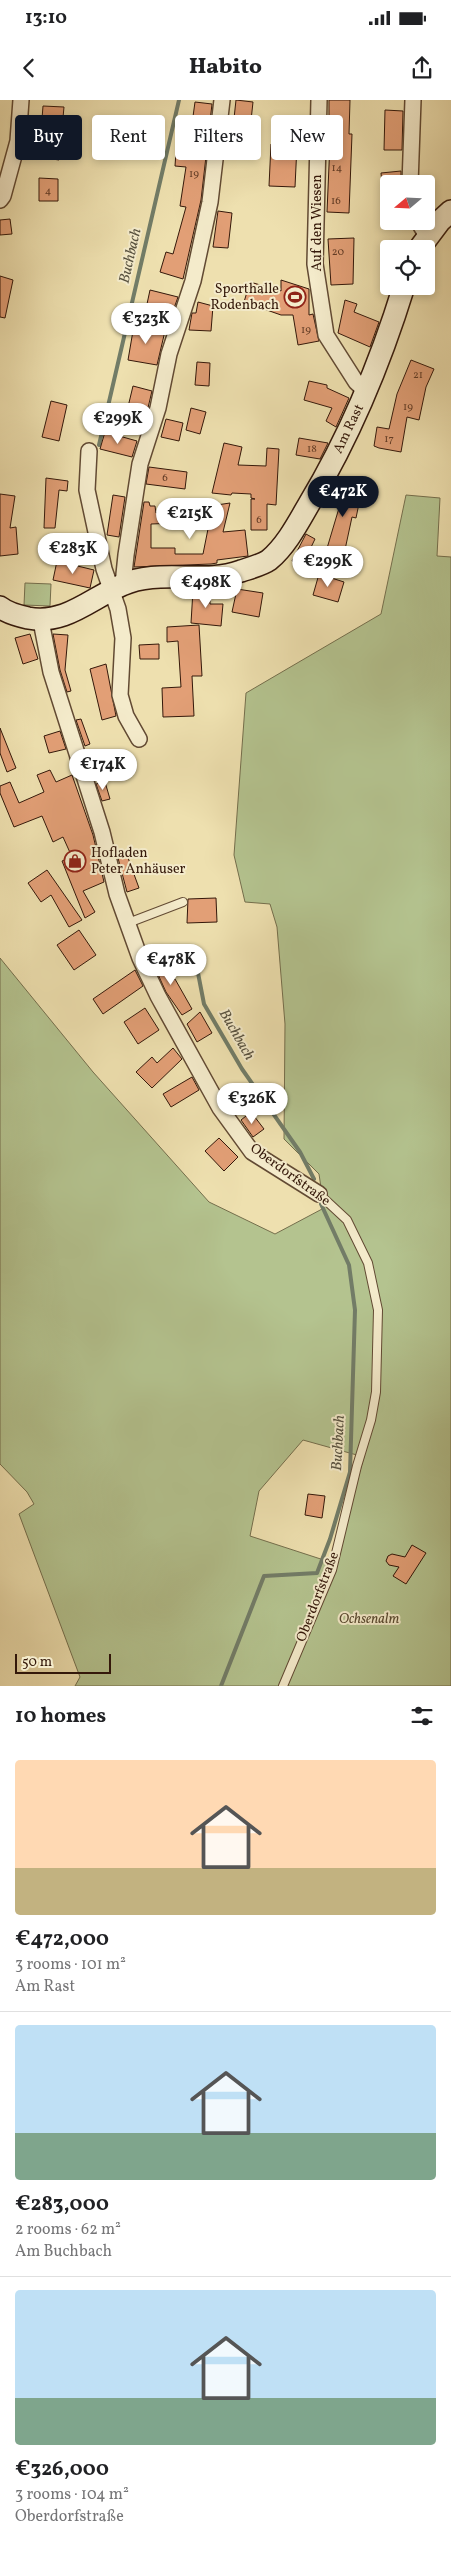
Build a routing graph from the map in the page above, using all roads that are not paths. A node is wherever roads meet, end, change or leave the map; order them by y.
1 (21, 100) edge
2 (222, 100) edge
3 (319, 100) edge
4 (413, 100) edge
5 (410, 175) edge
6 (0, 200) edge
7 (451, 211) edge
8 (421, 235) edge
9 (401, 295) edge
10 (367, 392) junction
11 (89, 451) dead end
12 (117, 587) junction
13 (0, 607) edge
14 (41, 620) junction
15 (139, 739) dead end
16 (183, 902) dead end
17 (128, 923) junction
18 (319, 1194) joint
19 (283, 1686) edge

1 - 6 street
2 - 12 street
3 - 10 street, Auf den Wiesen
4 - 5 street
7 - 8 street
9 - 10 street, Am Rast
10 - 12 street, Am Rast
11 - 12 street
12 - 14 street
12 - 15 street
13 - 14 street
14 - 17 street, Oberdorfstraße
16 - 17 lane
17 - 18 street, Oberdorfstraße
18 - 19 lane, Oberdorfstraße

